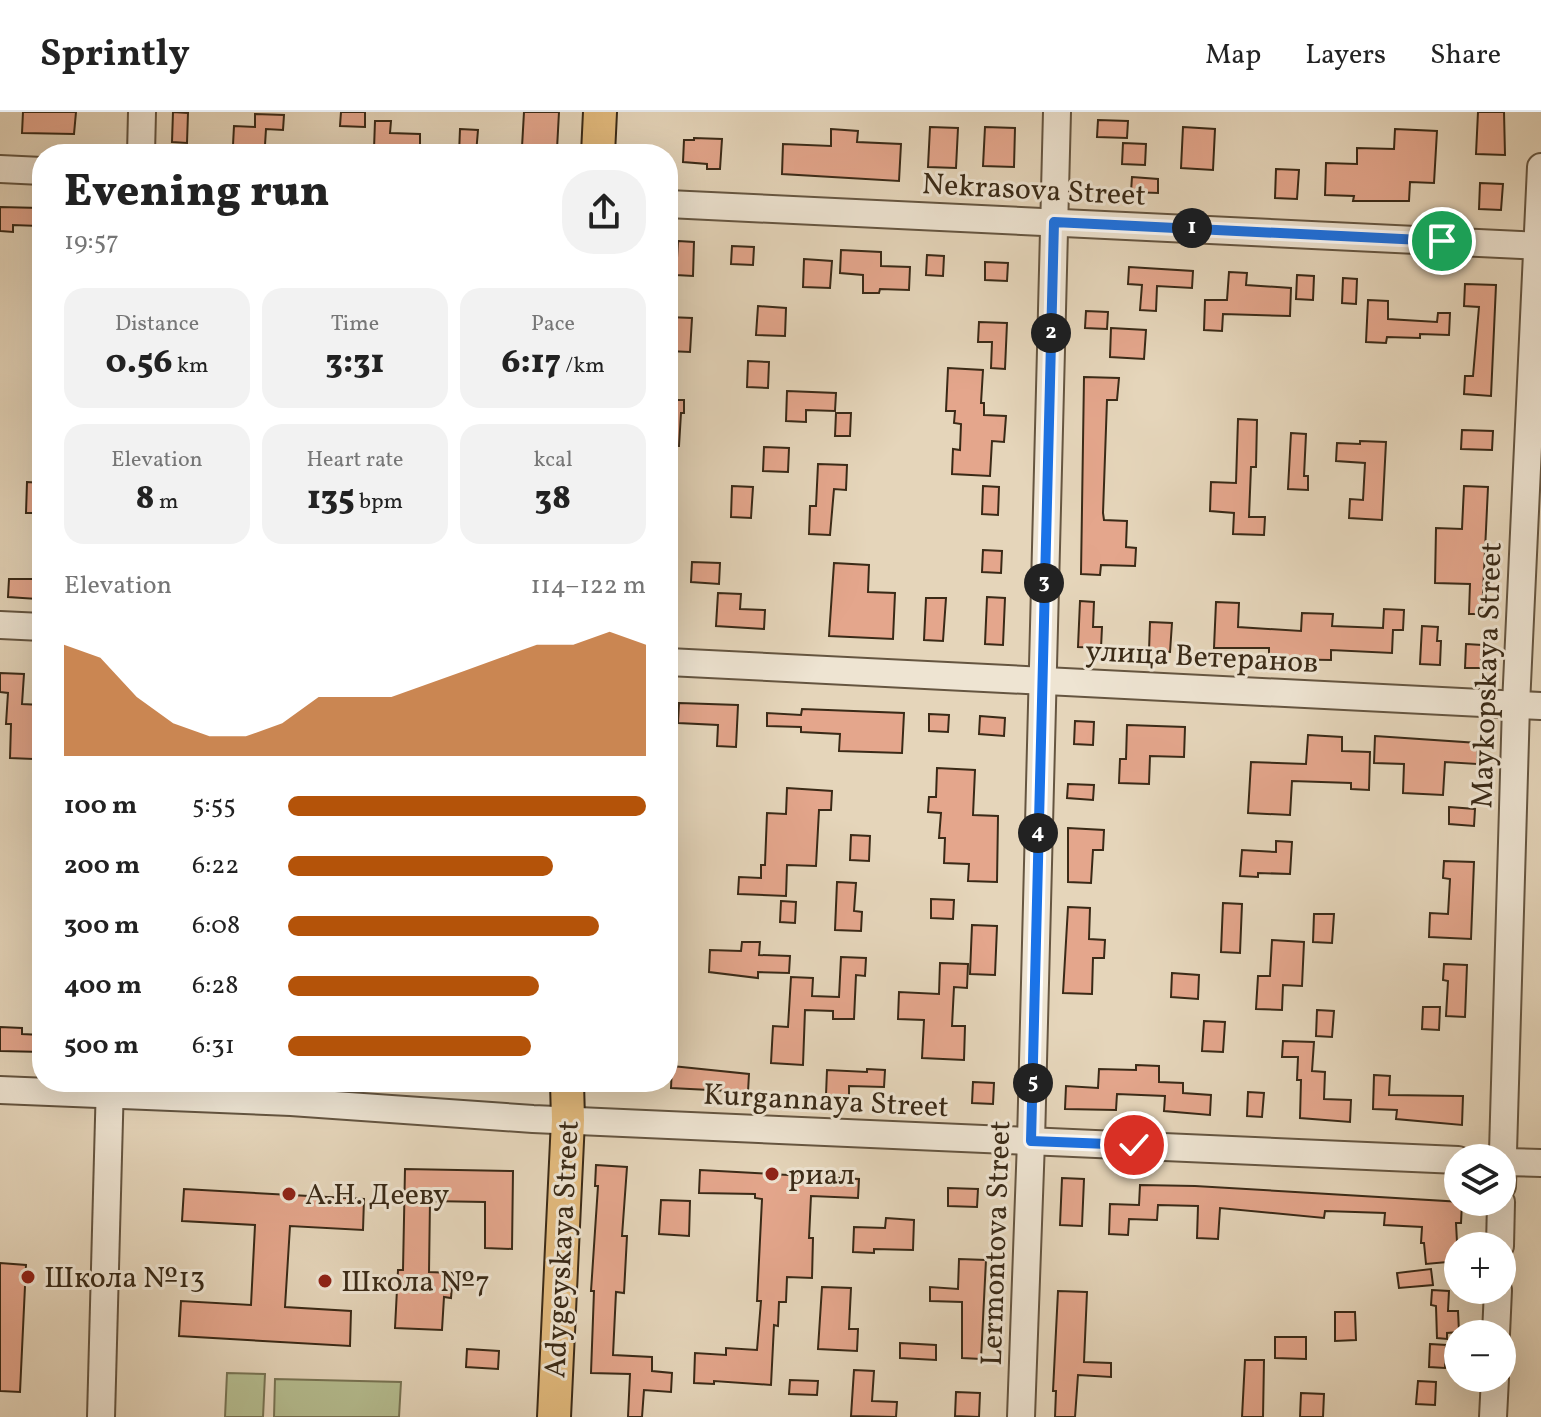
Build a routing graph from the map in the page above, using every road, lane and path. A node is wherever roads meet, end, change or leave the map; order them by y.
1 (142, 112) edge
2 (600, 112) edge
3 (1057, 112) edge
4 (141, 144) edge
5 (598, 144) edge
6 (1541, 167) edge
7 (0, 169) edge
8 (32, 171) edge
9 (678, 204) edge
10 (1054, 222) junction
11 (1539, 246) edge
12 (0, 625) edge
13 (32, 627) edge
14 (678, 662) edge
15 (1041, 680) junction
16 (1529, 706) edge
17 (32, 1089) edge
18 (0, 1090) edge
19 (110, 1092) edge
20 (162, 1092) edge
21 (567, 1092) edge
22 (568, 1120) junction
23 (1031, 1141) junction
24 (1503, 1144) edge
25 (1444, 1159) edge
26 (1516, 1162) edge
27 (1541, 1163) edge
28 (1494, 1392) edge
29 (101, 1417) edge
30 (554, 1417) edge
31 (1021, 1417) edge
32 (1493, 1417) edge

1 - 4 street
2 - 5 main road
3 - 10 street, Lermontova Street
6 - 11 street, Maykopskaya Street
7 - 8 street
9 - 10 street, Nekrasova Street
10 - 11 street, Nekrasova Street
10 - 15 street, Lermontova Street
11 - 16 street, Maykopskaya Street
12 - 13 street
14 - 15 street, улица Ветеранов
15 - 16 street, улица Ветеранов
15 - 23 street, Lermontova Street
16 - 24 street, Maykopskaya Street
17 - 18 street, Kurgannaya Street
19 - 29 street
20 - 22 street, Kurgannaya Street
21 - 22 main road, Adygeyskaya Street
22 - 23 street, Kurgannaya Street
22 - 30 main road, Adygeyskaya Street
23 - 25 street, Kurgannaya Street
23 - 31 street, Lermontova Street
26 - 27 street
28 - 32 street

